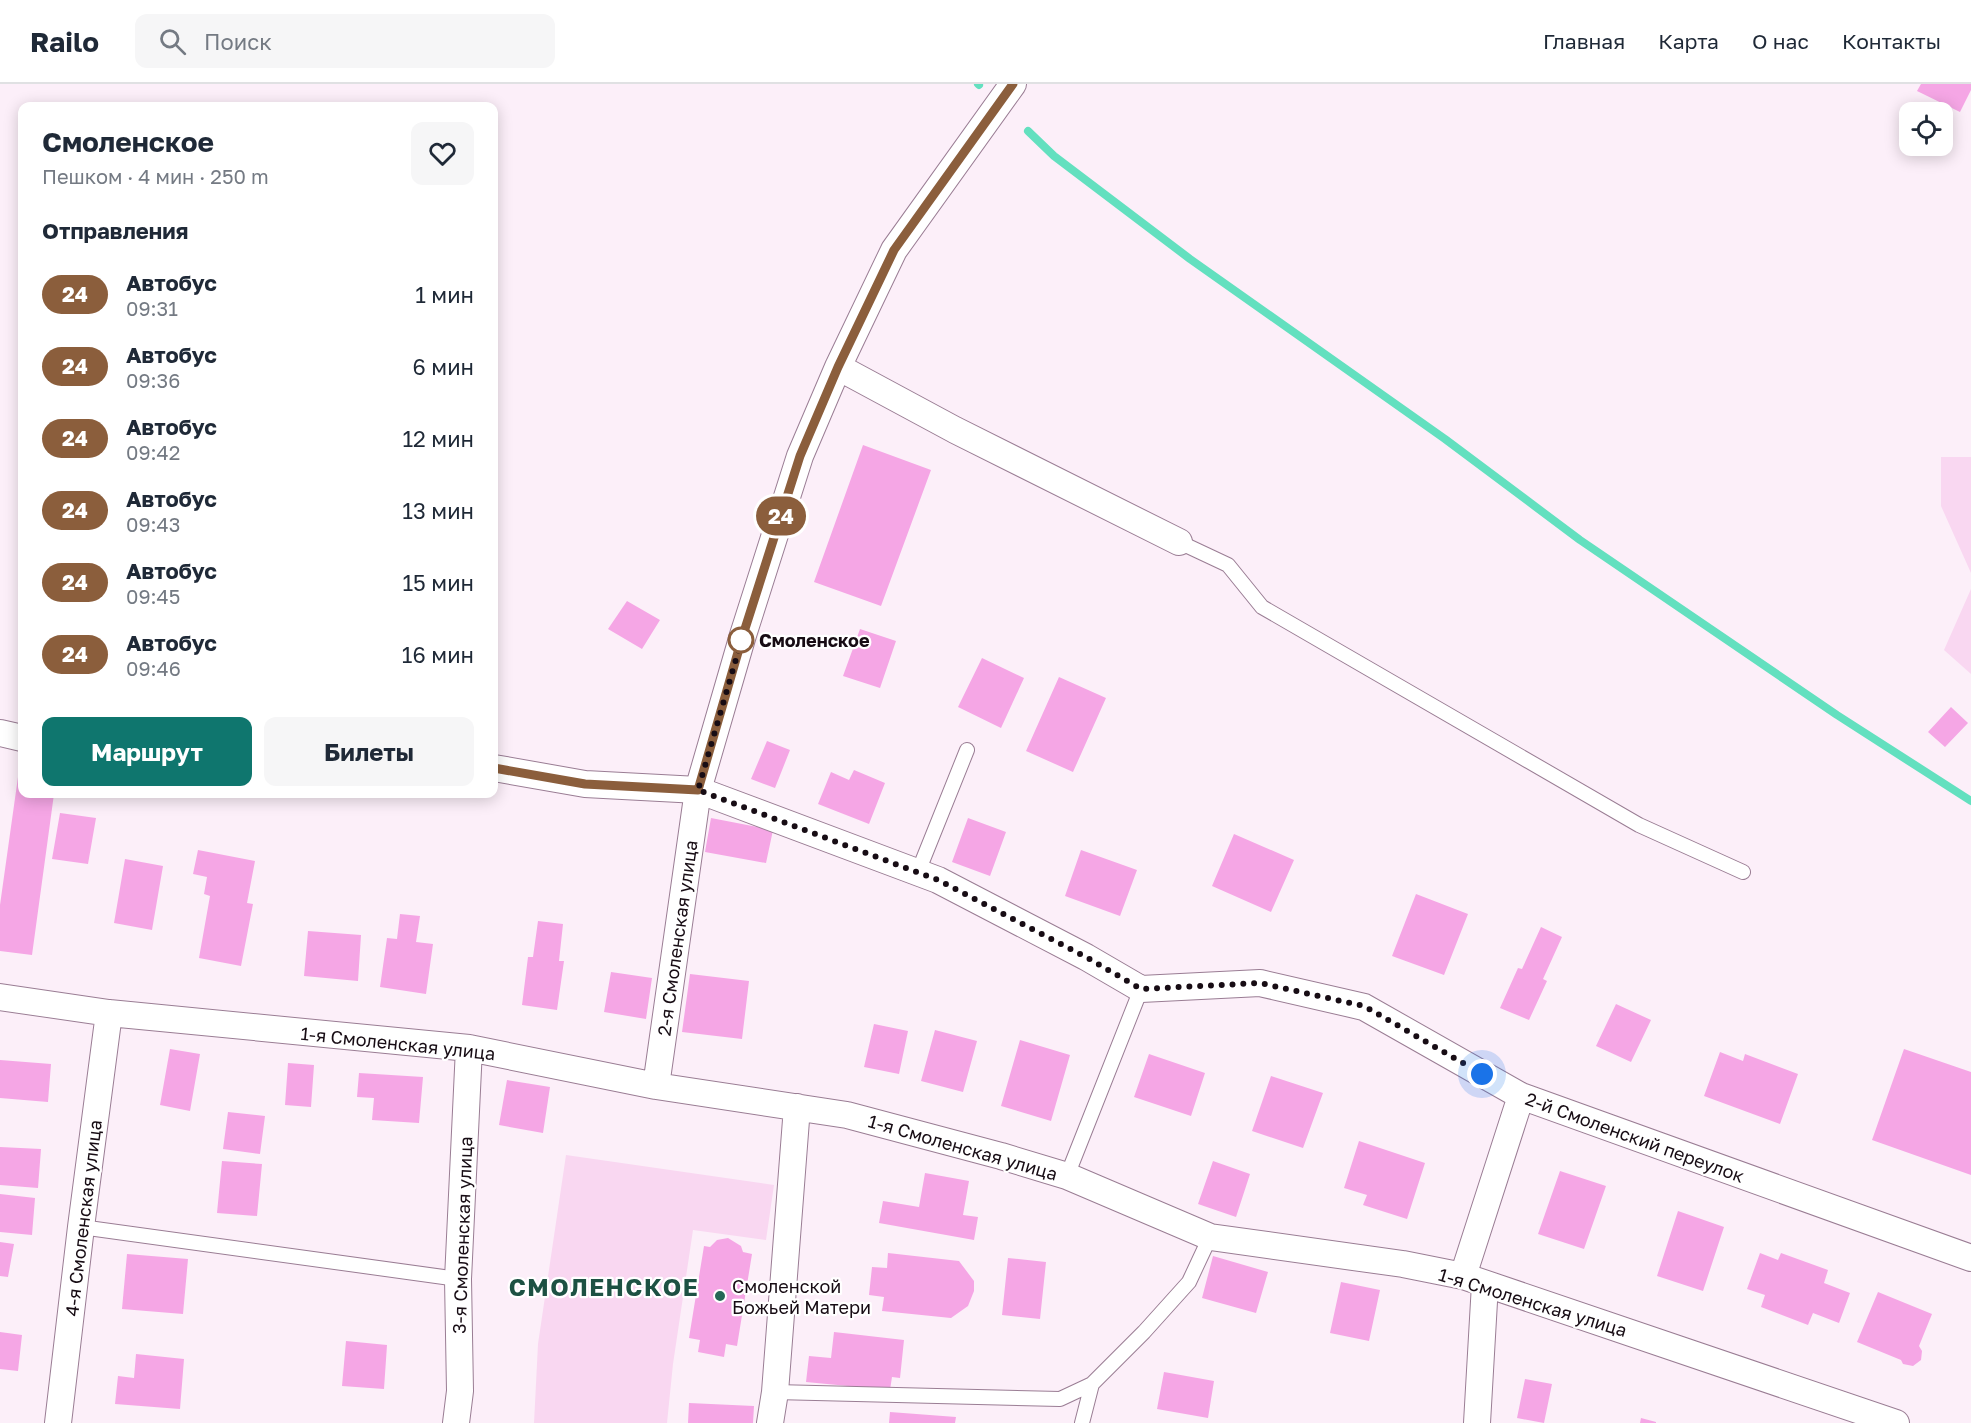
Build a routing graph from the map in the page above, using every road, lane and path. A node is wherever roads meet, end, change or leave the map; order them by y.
1 (1013, 84) edge
2 (838, 367) junction
3 (1179, 542) joint
4 (0, 733) edge
5 (18, 737) edge
6 (968, 750) dead end
7 (498, 769) edge
8 (698, 790) junction
9 (918, 872) junction
10 (1743, 872) dead end
11 (1141, 989) junction
12 (0, 997) edge
13 (109, 1013) junction
14 (469, 1048) junction
15 (656, 1086) junction
16 (1521, 1096) junction
17 (797, 1107) junction
18 (1067, 1176) junction
19 (81, 1227) junction
20 (1210, 1237) junction
21 (1971, 1258) edge
22 (458, 1279) junction
23 (1474, 1280) junction
24 (1092, 1384) junction
25 (775, 1392) junction
26 (58, 1423) edge
27 (456, 1423) edge
28 (770, 1423) edge
29 (1082, 1423) edge
30 (1477, 1423) edge
31 (1896, 1423) edge

1 - 2 street, 2-я Смоленская улица
2 - 3 street
2 - 8 street, 2-я Смоленская улица
3 - 10 lane
4 - 5 street
6 - 9 lane
7 - 8 street
8 - 9 street
8 - 15 street, 2-я Смоленская улица
9 - 11 street
11 - 16 street, 2-й Смоленский переулок
11 - 18 lane
12 - 13 street, 1-я Смоленская улица
13 - 14 street, 1-я Смоленская улица
13 - 19 street, 4-я Смоленская улица
14 - 15 street, 1-я Смоленская улица
14 - 22 street, 3-я Смоленская улица
15 - 17 street, 1-я Смоленская улица
16 - 21 street, 2-й Смоленский переулок
16 - 23 street
17 - 18 street, 1-я Смоленская улица
17 - 25 street
18 - 20 street, 1-я Смоленская улица
19 - 22 lane
19 - 26 street, 4-я Смоленская улица
20 - 23 street, 1-я Смоленская улица
20 - 24 lane
22 - 27 street, 3-я Смоленская улица
23 - 30 street
23 - 31 street, 1-я Смоленская улица
24 - 25 lane
24 - 29 lane
25 - 28 street

